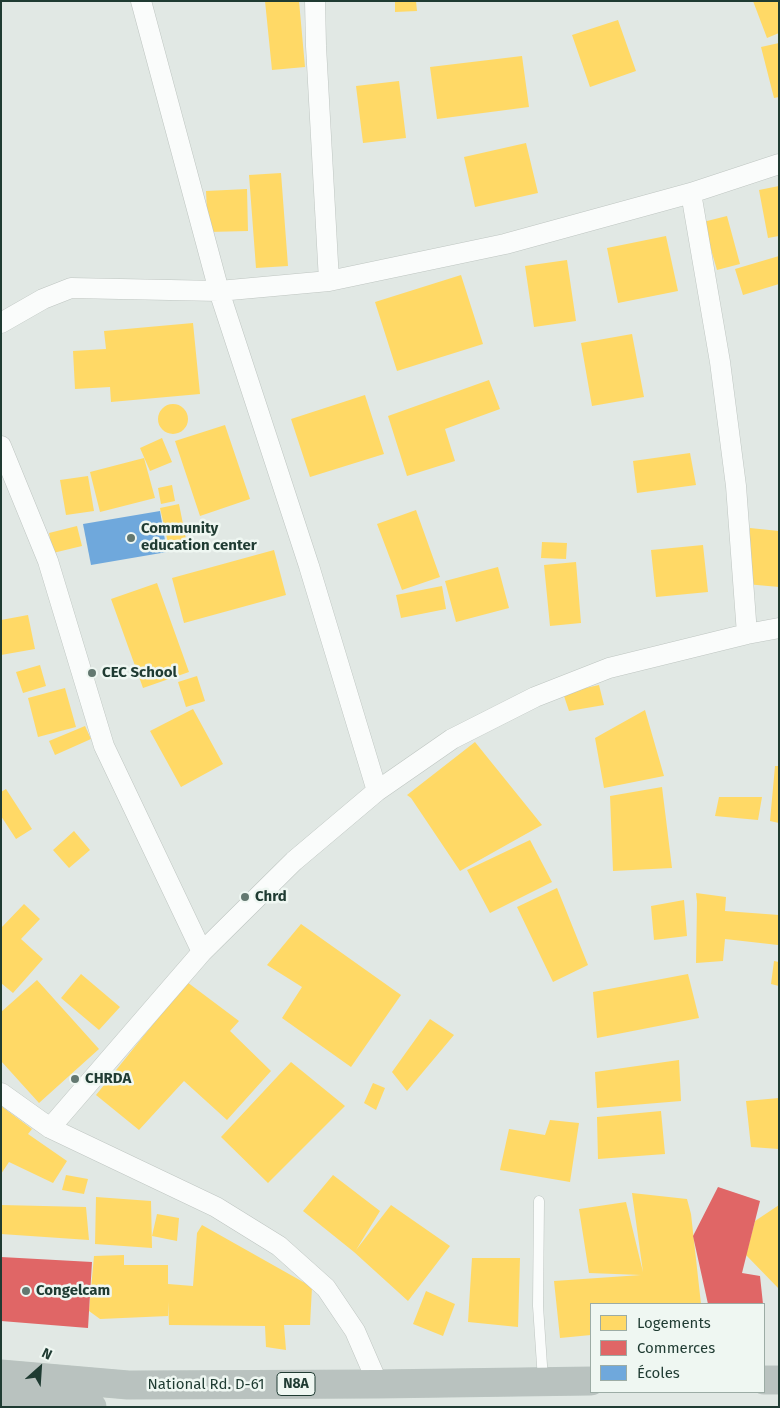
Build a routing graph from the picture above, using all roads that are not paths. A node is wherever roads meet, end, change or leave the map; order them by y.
1 (142, 1) edge
2 (315, 1) edge
3 (779, 164) edge
4 (691, 193) junction
5 (329, 281) junction
6 (219, 290) junction
7 (1, 322) edge
8 (1, 446) edge
9 (779, 628) edge
10 (747, 634) junction
11 (377, 791) junction
12 (202, 952) junction
13 (1, 1093) edge
14 (50, 1128) junction
15 (539, 1201) dead end
16 (765, 1380) edge
17 (779, 1380) edge
18 (544, 1381) junction
19 (590, 1381) edge
20 (378, 1384) junction
21 (6, 1391) edge
22 (92, 1407) edge

1 - 6 street
2 - 5 street
3 - 4 street
4 - 5 street
4 - 10 street
5 - 6 street
6 - 7 street
6 - 11 street
8 - 12 street
9 - 10 street
10 - 11 street
11 - 12 street
12 - 14 street
13 - 14 street
14 - 20 street
15 - 18 lane
16 - 17 highway
18 - 19 highway, National Rd. D-61 / N8A
18 - 20 highway, National Rd. D-61 / N8A
20 - 21 highway, National Rd. D-61 / N8A
21 - 22 highway, National Rd. D-61 / N8A

